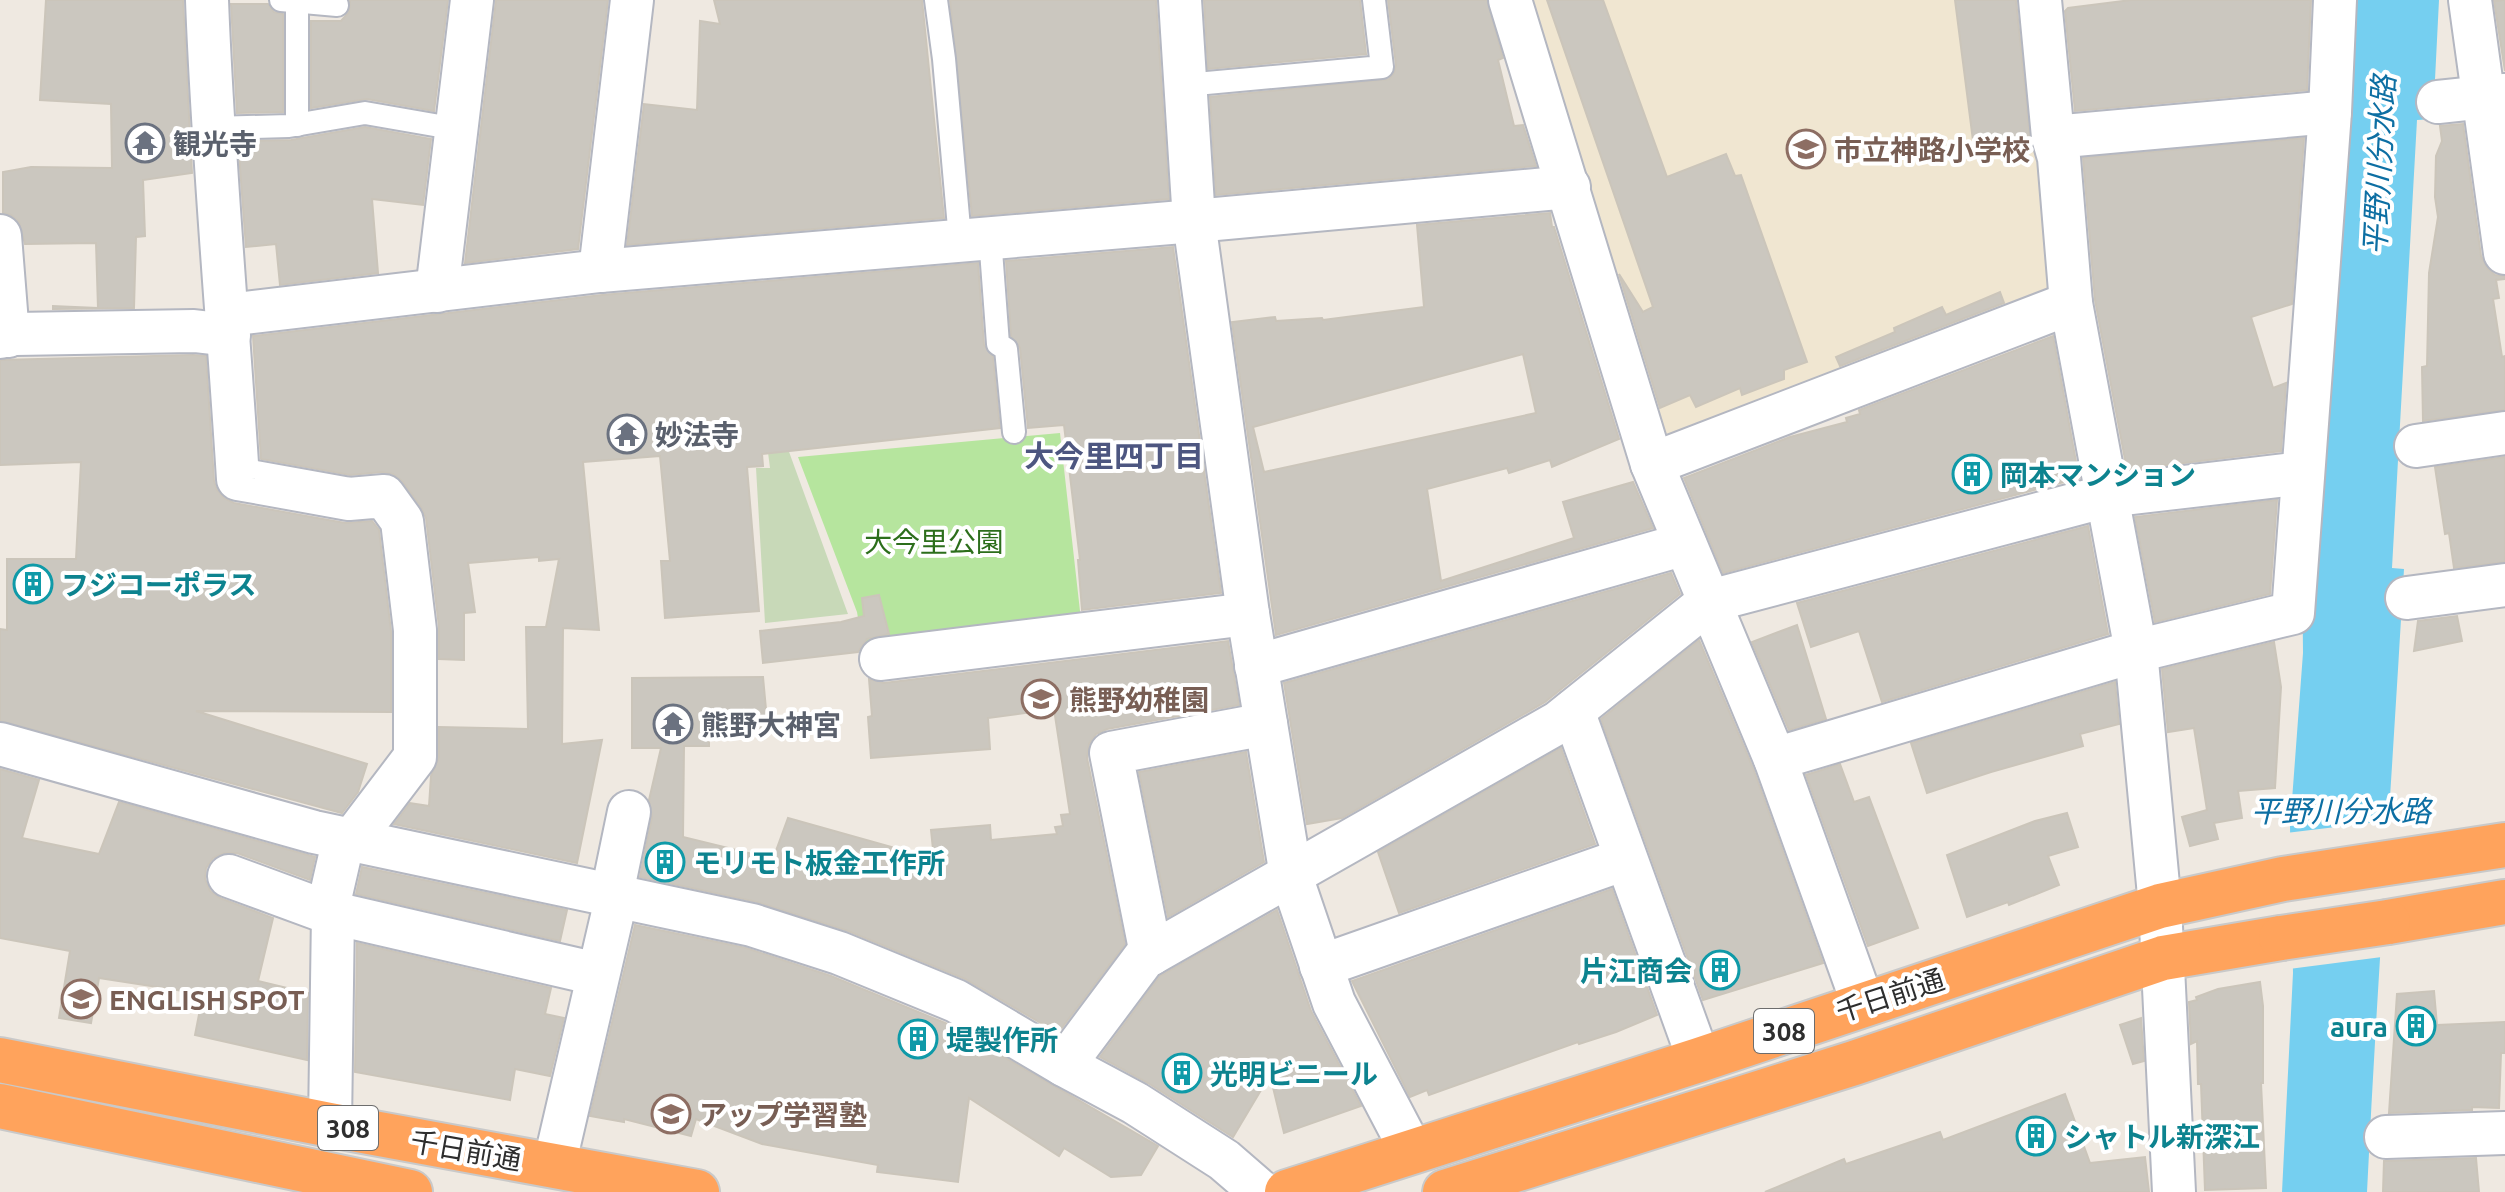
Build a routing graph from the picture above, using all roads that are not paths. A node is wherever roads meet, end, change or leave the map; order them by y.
1 (207, 0) edge
2 (472, 0) edge
3 (632, 0) edge
4 (936, 0) edge
5 (1180, 0) edge
6 (1374, 0) edge
7 (1510, 0) edge
8 (2040, 0) edge
9 (2335, 0) edge
10 (2470, 0) edge
11 (289, 1) edge
12 (337, 5) dead end
13 (1185, 85) junction
14 (2493, 96) edge
15 (2438, 102) dead end
16 (2330, 112) junction
17 (297, 125) junction
18 (211, 128) junction
19 (457, 129) junction
20 (2053, 137) junction
21 (1569, 187) junction
22 (1194, 221) junction
23 (0, 236) edge
24 (975, 238) junction
25 (2505, 253) edge
26 (600, 271) junction
27 (437, 291) junction
28 (2071, 303) junction
29 (229, 325) junction
30 (4, 336) edge
31 (1014, 432) dead end
32 (2505, 433) edge
33 (2416, 446) dead end
34 (1652, 464) junction
35 (2303, 473) junction
36 (2107, 496) junction
37 (1685, 544) junction
38 (2505, 585) edge
39 (2407, 598) dead end
40 (1710, 601) junction
41 (1248, 614) junction
42 (2136, 651) junction
43 (881, 659) dead end
44 (1256, 666) junction
45 (1573, 711) junction
46 (1266, 724) junction
47 (0, 744) edge
48 (1775, 759) junction
49 (629, 812) dead end
50 (348, 839) junction
51 (2505, 845) edge
52 (1625, 859) junction
53 (229, 876) dead end
54 (1291, 876) junction
55 (614, 894) junction
56 (2505, 902) edge
57 (2160, 906) junction
58 (330, 912) junction
59 (1151, 954) junction
60 (2163, 958) junction
61 (1321, 966) junction
62 (597, 974) junction
63 (1863, 1004) junction
64 (0, 1060) edge
65 (1699, 1060) junction
66 (1064, 1065) junction
67 (0, 1106) edge
68 (330, 1125) junction
69 (2505, 1133) edge
70 (2386, 1137) dead end
71 (1412, 1152) junction
72 (554, 1166) junction
73 (331, 1184) edge
74 (410, 1192) edge
75 (697, 1192) edge
76 (1261, 1192) edge
77 (1287, 1192) edge
78 (1445, 1192) edge
79 (2174, 1192) edge

1 - 18 street
2 - 19 street
3 - 26 street
4 - 24 lane
5 - 13 street
6 - 13 lane
7 - 21 street
8 - 20 street
9 - 16 street
10 - 14 street
11 - 12 lane
11 - 17 lane
13 - 22 street
14 - 15 street
14 - 25 street
16 - 20 street
16 - 35 street
17 - 18 lane
17 - 19 lane
18 - 29 street
19 - 27 street
20 - 28 street
21 - 22 street
21 - 34 street
22 - 24 street
22 - 41 street
23 - 30 street
24 - 26 street
24 - 31 lane
26 - 27 street
27 - 29 street
28 - 34 street
28 - 36 street
29 - 30 street
29 - 50 street
32 - 33 street
34 - 37 street
35 - 36 street
35 - 42 street
36 - 40 street
36 - 42 street
37 - 40 street
37 - 44 street
38 - 39 street
40 - 45 street
40 - 48 street
41 - 43 street
41 - 44 street
42 - 48 street
42 - 57 street
44 - 46 street
45 - 52 street
45 - 54 street
46 - 54 street
46 - 59 street
47 - 50 street
48 - 63 street
49 - 55 street
50 - 55 street
50 - 58 street
51 - 57 highway, 千日前通 / 308
52 - 61 street
52 - 65 street
53 - 58 street
54 - 59 street
54 - 61 street
55 - 62 street
55 - 66 street
56 - 60 highway, 千日前通 / 308, bridge
57 - 60 street
57 - 63 highway, 千日前通 / 308
58 - 62 street
58 - 68 street
59 - 66 street
60 - 78 highway, 千日前通 / 308
60 - 79 street
61 - 71 street
62 - 72 street
63 - 65 highway, 千日前通 / 308
64 - 68 highway, 千日前通 / 308
65 - 71 highway, 千日前通 / 308
66 - 76 street
67 - 73 highway, 千日前通 / 308
68 - 72 highway, 千日前通 / 308
69 - 70 street
71 - 77 highway, 千日前通 / 308
72 - 75 highway, 千日前通 / 308
73 - 74 highway, 千日前通 / 308

